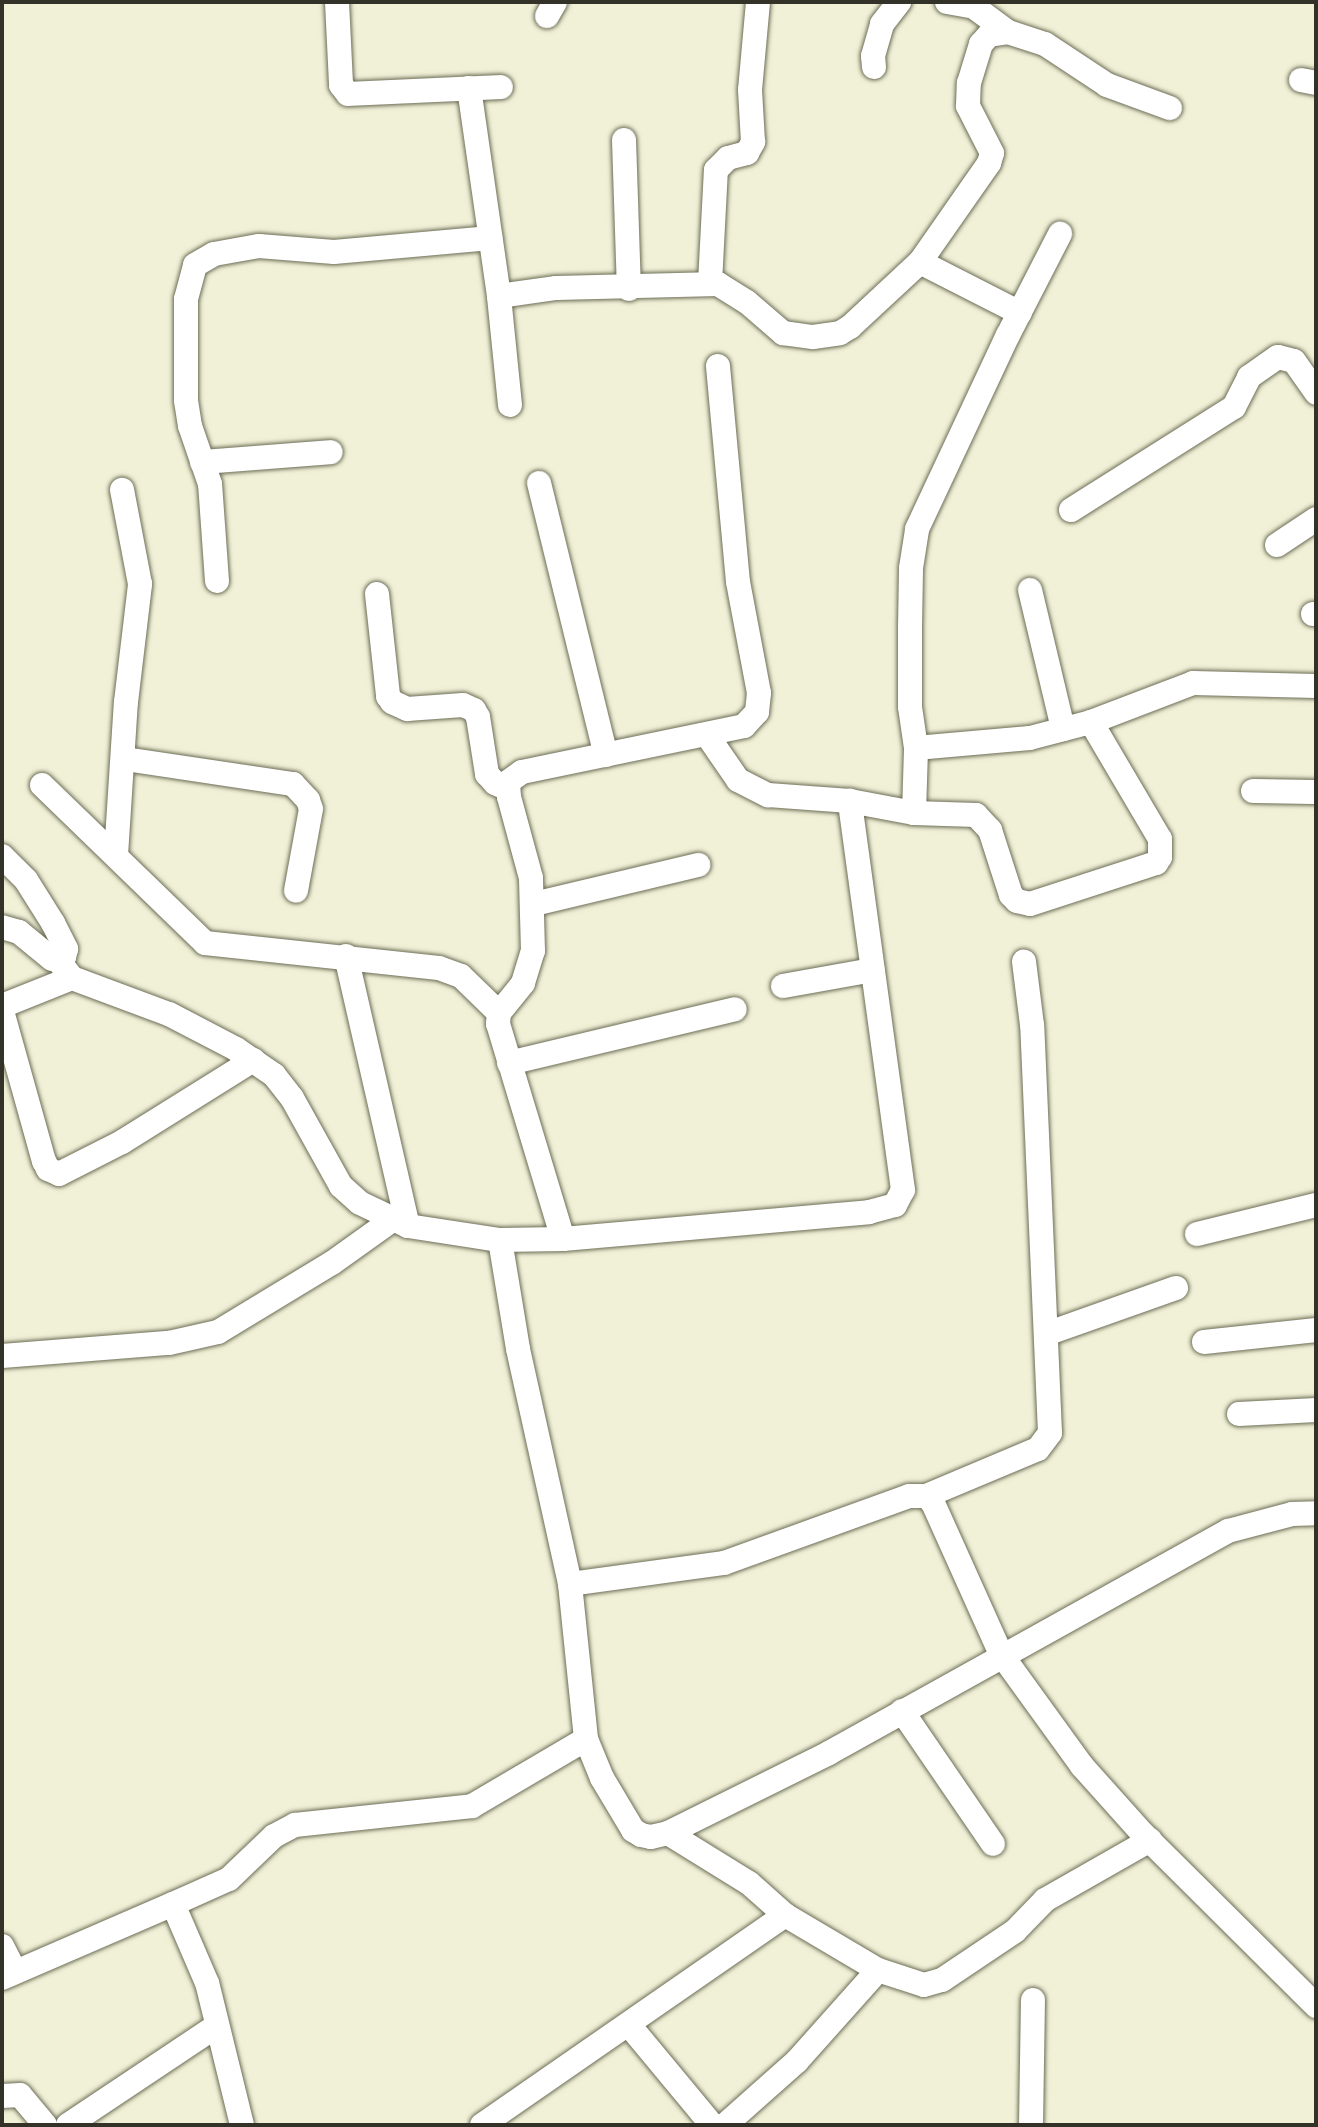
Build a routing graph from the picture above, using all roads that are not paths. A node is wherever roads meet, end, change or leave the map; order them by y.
1 (337, 2) edge
2 (758, 2) edge
3 (899, 2) edge
4 (947, 2) edge
5 (1008, 32) junction
6 (874, 67) dead end
7 (501, 87) dead end
8 (469, 88) junction
9 (1170, 108) dead end
10 (624, 140) dead end
11 (1060, 234) dead end
12 (490, 238) junction
13 (920, 262) junction
14 (710, 283) junction
15 (629, 289) junction
16 (499, 296) junction
17 (1020, 313) junction
18 (718, 366) dead end
19 (1316, 393) edge
20 (510, 405) dead end
21 (331, 452) dead end
22 (202, 462) junction
23 (539, 483) dead end
24 (122, 490) dead end
25 (1071, 510) dead end
26 (1316, 519) edge
27 (1277, 545) dead end
28 (217, 581) dead end
29 (1030, 590) dead end
30 (377, 594) dead end
31 (1316, 686) edge
32 (1091, 722) junction
33 (1063, 729) junction
34 (707, 735) junction
35 (916, 748) junction
36 (606, 755) junction
37 (125, 759) junction
38 (42, 785) dead end
39 (508, 789) junction
40 (1253, 791) dead end
41 (1316, 792) edge
42 (850, 801) junction
43 (914, 813) junction
44 (116, 855) junction
45 (2, 856) edge
46 (698, 865) dead end
47 (296, 891) dead end
48 (534, 904) junction
49 (2, 927) edge
50 (346, 956) junction
51 (1024, 962) dead end
52 (65, 969) junction
53 (873, 970) junction
54 (783, 986) dead end
55 (2, 1008) edge
56 (735, 1009) dead end
57 (499, 1013) junction
58 (253, 1060) junction
59 (509, 1063) junction
60 (1316, 1205) edge
61 (400, 1223) junction
62 (1197, 1234) dead end
63 (563, 1239) junction
64 (500, 1240) junction
65 (1176, 1288) dead end
66 (1316, 1330) edge
67 (1046, 1334) junction
68 (1204, 1342) dead end
69 (2, 1356) edge
70 (1316, 1410) edge
71 (1239, 1414) dead end
72 (926, 1496) junction
73 (1316, 1513) edge
74 (570, 1584) junction
75 (1001, 1654) junction
76 (902, 1711) junction
77 (586, 1739) junction
78 (668, 1833) junction
79 (1150, 1840) junction
80 (993, 1844) dead end
81 (173, 1904) junction
82 (785, 1915) junction
83 (2, 1946) edge
84 (878, 1970) junction
85 (9, 1974) edge
86 (1033, 2000) dead end
87 (1316, 2006) edge
88 (629, 2025) junction
89 (215, 2027) junction
90 (2, 2096) edge
91 (45, 2125) edge
92 (68, 2125) edge
93 (242, 2125) edge
94 (482, 2125) edge
95 (712, 2125) edge
96 (725, 2125) edge
97 (1031, 2125) edge

1 - 8 street
2 - 14 street
3 - 6 street
4 - 5 street
5 - 9 street
5 - 13 street
7 - 8 street
8 - 12 street
10 - 15 street
11 - 17 street
12 - 16 street
12 - 22 street
13 - 14 street
13 - 17 street
14 - 15 street
15 - 16 street
16 - 20 street
17 - 35 street
18 - 34 street
19 - 25 street
21 - 22 street
22 - 28 street
23 - 36 street
24 - 37 street
26 - 27 street
29 - 33 street
30 - 39 street
31 - 32 street
32 - 33 street
32 - 43 street
33 - 35 street
34 - 36 street
34 - 42 street
35 - 43 street
36 - 39 street
37 - 44 street
37 - 47 street
38 - 44 street
39 - 48 street
40 - 41 street
42 - 43 street
42 - 53 street
44 - 50 street
45 - 52 street
46 - 48 street
48 - 57 street
49 - 52 street
50 - 57 street
50 - 61 street
51 - 67 street
52 - 55 street
52 - 58 street
53 - 54 street
53 - 63 street
55 - 58 street
56 - 59 street
57 - 59 street
58 - 61 street
59 - 63 street
60 - 62 street
61 - 64 street
61 - 69 street
63 - 64 street
64 - 74 street
65 - 67 street
66 - 68 street
67 - 72 street
70 - 71 street
72 - 74 street
72 - 75 street
73 - 75 street
74 - 77 street
75 - 76 street
75 - 79 street
76 - 78 street
76 - 80 street
77 - 78 street
77 - 81 street
78 - 82 street
79 - 84 street
79 - 87 street
81 - 85 street
81 - 89 street
82 - 84 street
82 - 88 street
83 - 85 street
84 - 96 street
86 - 97 street
88 - 94 street
88 - 95 street
89 - 92 street
89 - 93 street
90 - 91 street

